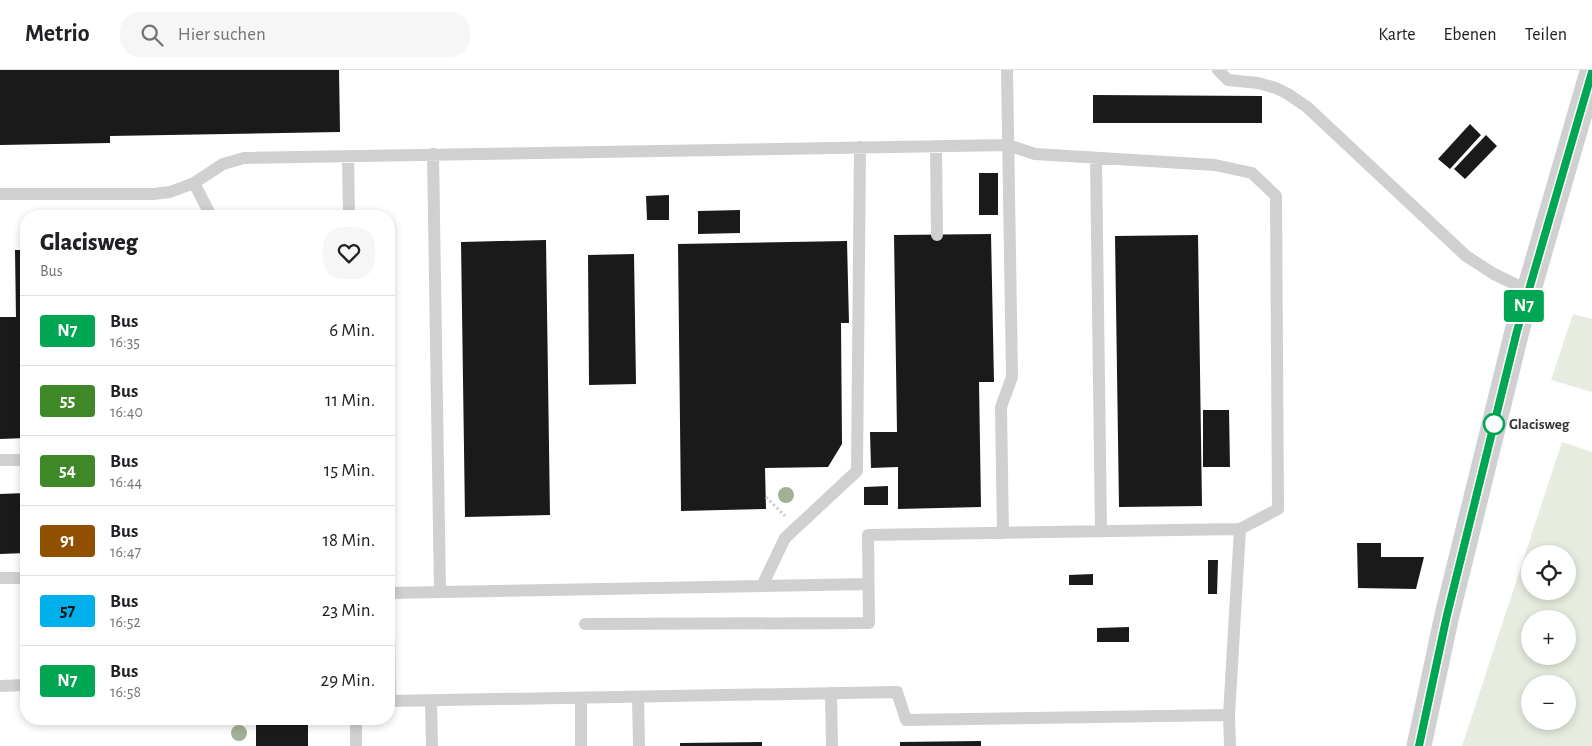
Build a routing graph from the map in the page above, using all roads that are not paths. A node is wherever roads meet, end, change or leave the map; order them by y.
1 (1007, 70) edge
2 (1218, 70) edge
3 (1592, 72) edge
4 (1587, 109) edge
5 (1008, 145) junction
6 (936, 146) junction
7 (860, 147) junction
8 (433, 154) junction
9 (348, 156) junction
10 (1096, 158) junction
11 (194, 183) junction
12 (0, 194) edge
13 (208, 210) edge
14 (348, 210) edge
15 (937, 235) dead end
16 (1529, 290) junction
17 (0, 460) edge
18 (20, 460) edge
19 (1240, 529) junction
20 (1101, 531) junction
21 (1003, 533) junction
22 (0, 578) edge
23 (20, 578) edge
24 (868, 584) junction
25 (762, 586) junction
26 (440, 592) junction
27 (395, 593) edge
28 (585, 624) dead end
29 (20, 685) edge
30 (0, 686) edge
31 (831, 693) junction
32 (638, 697) junction
33 (581, 698) junction
34 (395, 701) edge
35 (431, 701) junction
36 (1229, 715) junction
37 (356, 725) edge
38 (356, 746) edge
39 (432, 746) edge
40 (581, 746) edge
41 (639, 746) edge
42 (832, 746) edge
43 (1230, 746) edge
44 (1419, 746) edge

1 - 5 lane
2 - 16 lane
3 - 4 street
4 - 16 street
5 - 6 lane
5 - 10 lane
5 - 21 lane
6 - 7 lane
6 - 15 lane
7 - 8 lane
7 - 25 lane
8 - 9 lane
8 - 26 lane
9 - 11 lane
9 - 14 lane
10 - 19 lane
10 - 20 lane
11 - 12 lane
11 - 13 lane
16 - 44 street
17 - 18 lane
19 - 20 lane
19 - 36 lane
20 - 21 lane
21 - 24 lane
22 - 23 lane
24 - 25 lane
24 - 28 lane
25 - 26 lane
26 - 27 lane
29 - 30 lane
31 - 32 lane
31 - 36 lane
31 - 42 lane
32 - 33 lane
32 - 41 lane
33 - 35 lane
33 - 40 lane
34 - 35 lane
35 - 39 lane
36 - 43 lane
37 - 38 lane

